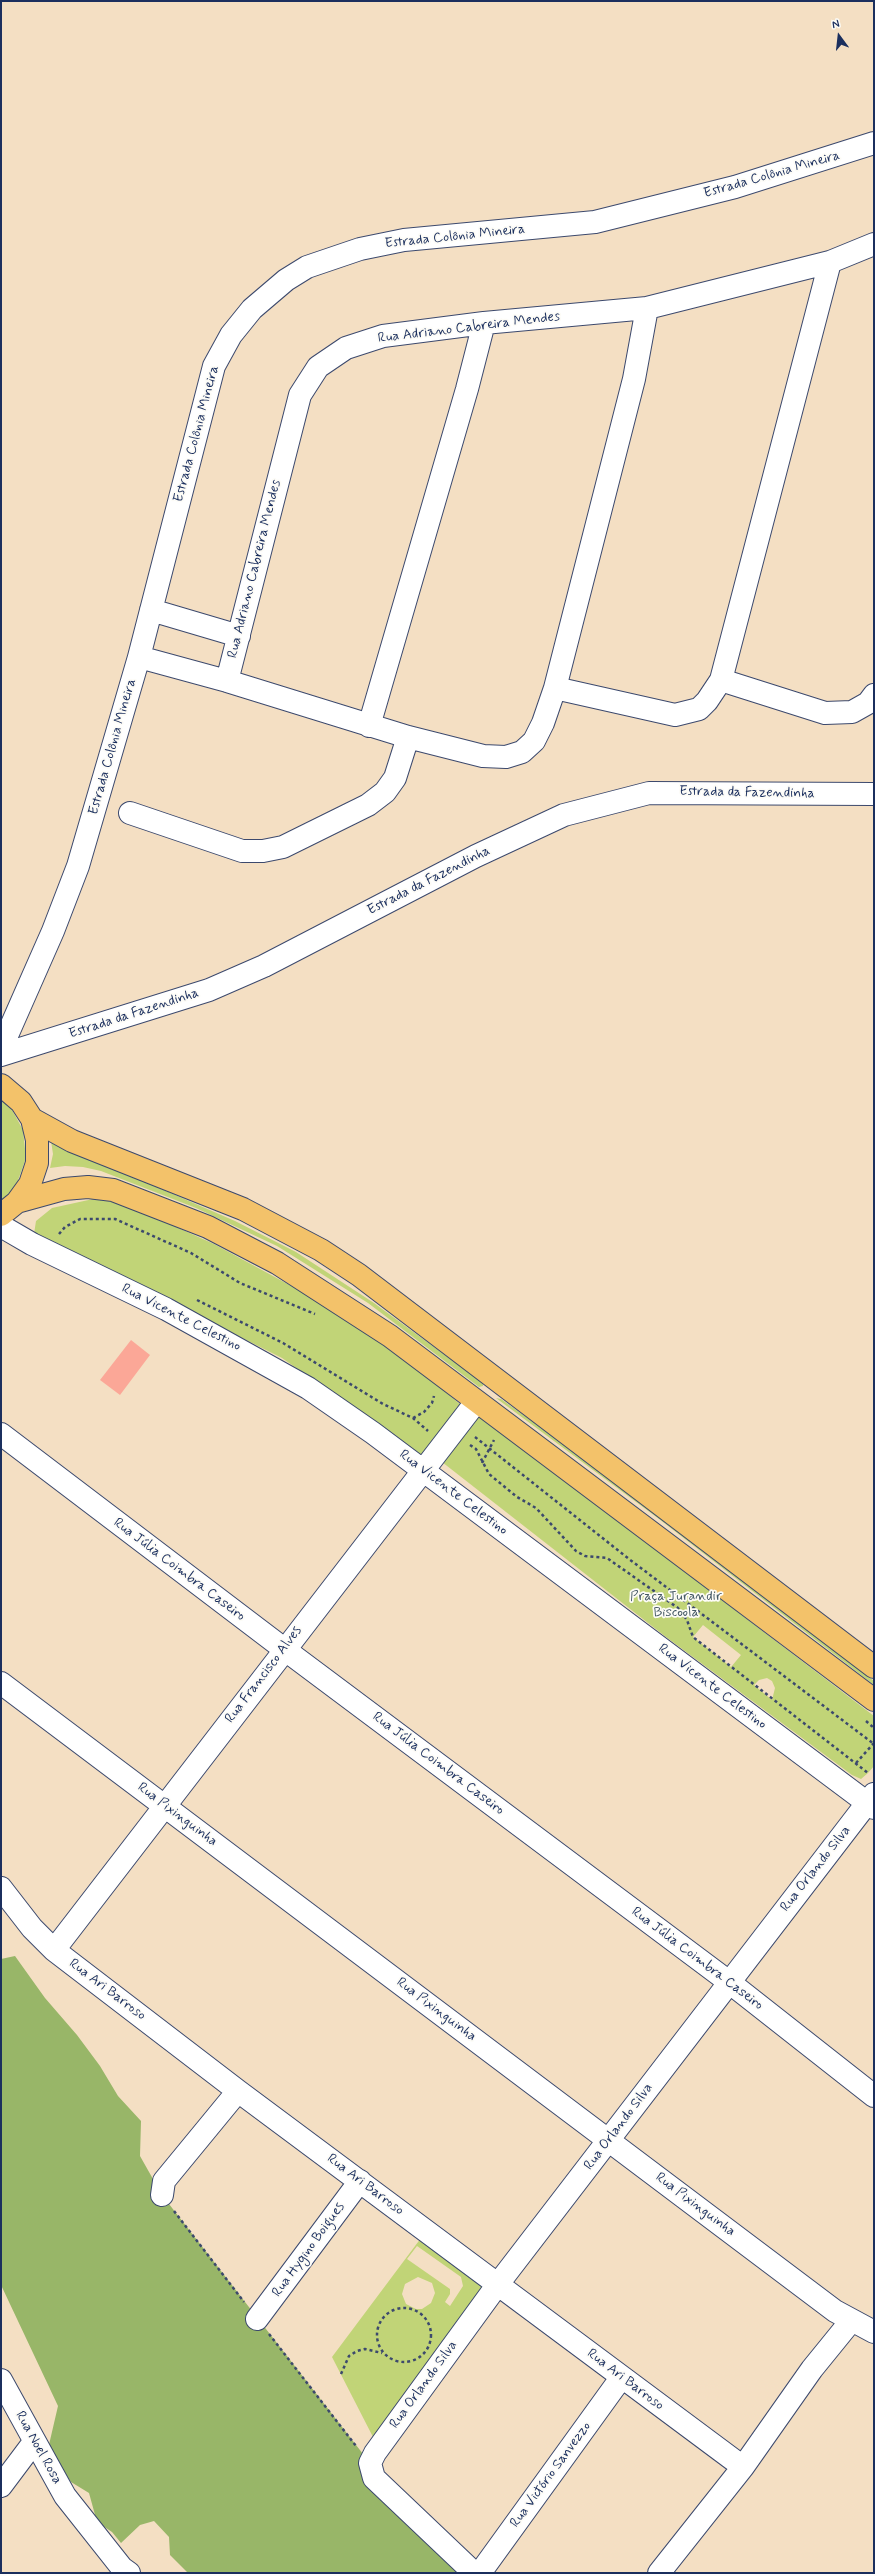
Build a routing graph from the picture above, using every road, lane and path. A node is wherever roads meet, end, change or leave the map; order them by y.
1 (874, 143) edge
2 (874, 244) edge
3 (830, 262) junction
4 (647, 308) junction
5 (484, 323) junction
6 (151, 610) junction
7 (239, 636) junction
8 (139, 657) junction
9 (721, 680) junction
10 (226, 681) junction
11 (555, 688) junction
12 (874, 695) edge
13 (369, 726) junction
14 (408, 738) junction
15 (874, 794) edge
16 (130, 813) dead end
17 (1, 1049) edge
18 (1, 1055) edge
19 (1, 1085) edge
20 (32, 1119) junction
21 (9, 1209) edge
22 (1, 1226) edge
23 (60, 1240) dead end
24 (192, 1297) dead end
25 (318, 1316) dead end
26 (439, 1394) dead end
27 (476, 1402) junction
28 (413, 1418) junction
29 (430, 1433) dead end
30 (1, 1434) edge
31 (472, 1435) dead end
32 (497, 1436) dead end
33 (466, 1442) dead end
34 (489, 1447) junction
35 (482, 1463) junction
36 (422, 1470) junction
37 (284, 1650) junction
38 (874, 1667) edge
39 (1, 1683) edge
40 (874, 1700) edge
41 (874, 1743) edge
42 (856, 1763) junction
43 (868, 1773) dead end
44 (872, 1802) edge
45 (165, 1806) junction
46 (1, 1888) edge
47 (54, 1950) junction
48 (729, 1982) junction
49 (238, 2091) junction
50 (874, 2096) edge
51 (609, 2140) junction
52 (360, 2181) junction
53 (162, 2195) dead end
54 (498, 2284) junction
55 (258, 2319) dead end
56 (851, 2321) junction
57 (874, 2332) edge
58 (383, 2353) junction
59 (341, 2374) dead end
60 (621, 2378) junction
61 (1, 2380) edge
62 (34, 2442) junction
63 (743, 2467) junction
64 (1, 2486) edge
65 (123, 2571) edge
66 (474, 2573) edge
67 (480, 2573) edge
68 (659, 2573) edge

1 - 6 street, Estrada Colônia Mineira
2 - 3 street, Rua Adriano Cabreira Mendes
3 - 4 street, Rua Adriano Cabreira Mendes
3 - 9 street
4 - 5 street, Rua Adriano Cabreira Mendes
4 - 11 street
5 - 7 street, Rua Adriano Cabreira Mendes
5 - 13 street
6 - 7 street
6 - 8 street, Estrada Colônia Mineira
7 - 10 street, Rua Adriano Cabreira Mendes
8 - 10 street
8 - 17 street, Estrada Colônia Mineira
9 - 11 street
9 - 12 street
10 - 13 street
11 - 14 street
13 - 14 street
14 - 16 street
15 - 18 street, Estrada da Fazendinha
19 - 20 main road
20 - 21 main road
20 - 38 main road
21 - 27 main road
22 - 36 street, Rua Vicente Celestino
23 - 25 path
24 - 28 path
26 - 28 path
27 - 36 street, Rua Francisco Alves
27 - 40 main road
28 - 29 path
30 - 37 street, Rua Júlia Coimbra Caseiro
31 - 34 path
32 - 34 path
33 - 35 path
34 - 35 path
34 - 41 path
35 - 42 path
36 - 37 street, Rua Francisco Alves
36 - 44 street, Rua Vicente Celestino
37 - 45 street, Rua Francisco Alves
37 - 48 street, Rua Júlia Coimbra Caseiro
39 - 45 street, Rua Pixinguinha
41 - 42 path
42 - 43 path
44 - 48 street, Rua Orlando Silva
45 - 47 street, Rua Francisco Alves
45 - 51 street, Rua Pixinguinha
46 - 47 street, Rua Ari Barroso
47 - 49 street, Rua Ari Barroso
48 - 50 street, Rua Júlia Coimbra Caseiro
48 - 51 street, Rua Orlando Silva
49 - 52 street, Rua Ari Barroso
49 - 53 street
51 - 54 street, Rua Orlando Silva
51 - 56 street, Rua Pixinguinha
52 - 54 street, Rua Ari Barroso
52 - 55 street, Rua Hygino Boigues
54 - 60 street, Rua Ari Barroso
54 - 66 street, Rua Orlando Silva
56 - 57 street, Rua Pixinguinha
56 - 63 street
58 - 58 path
58 - 59 path
60 - 63 street, Rua Ari Barroso
60 - 67 street, Rua Victório Sanvezzo
61 - 62 street, Rua Noel Rosa
62 - 64 street
62 - 65 street, Rua Noel Rosa
63 - 68 street

